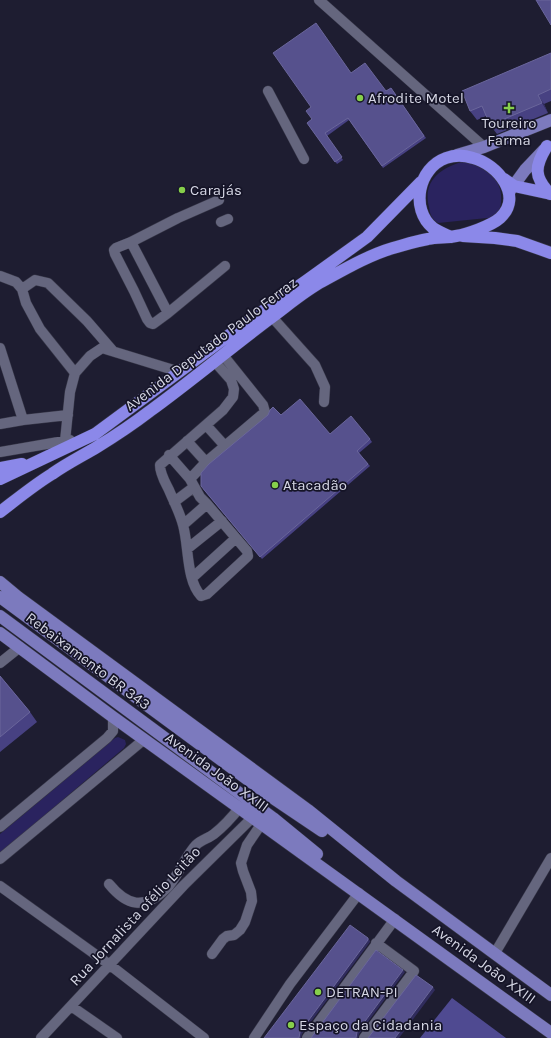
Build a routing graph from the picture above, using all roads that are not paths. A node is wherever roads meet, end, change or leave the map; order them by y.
1 (319, 0) edge
2 (268, 91) dead end
3 (551, 120) edge
4 (549, 145) edge
5 (484, 147) junction
6 (457, 155) junction
7 (304, 159) dead end
8 (422, 182) junction
9 (512, 189) junction
10 (551, 194) edge
11 (219, 200) dead end
12 (454, 236) junction
13 (131, 242) junction
14 (551, 253) edge
15 (225, 266) dead end
16 (0, 276) edge
17 (22, 289) junction
18 (168, 313) junction
19 (272, 317) junction
20 (0, 348) edge
21 (113, 351) junction
22 (219, 359) junction
23 (180, 372) junction
24 (75, 373) junction
25 (324, 402) dead end
26 (68, 415) junction
27 (23, 420) junction
28 (0, 424) edge
29 (206, 425) junction
30 (95, 434) junction
31 (65, 441) junction
32 (187, 441) junction
33 (225, 446) junction
34 (0, 452) edge
35 (170, 455) junction
36 (41, 460) junction
37 (206, 462) junction
38 (0, 468) edge
39 (52, 474) junction
40 (0, 479) edge
41 (192, 483) junction
42 (174, 502) junction
43 (208, 504) junction
44 (0, 512) edge
45 (0, 517) edge
46 (222, 521) junction
47 (183, 525) junction
48 (236, 538) junction
49 (187, 549) junction
50 (192, 578) junction
51 (0, 582) edge
52 (0, 597) edge
53 (0, 616) edge
54 (0, 633) edge
55 (20, 647) junction
56 (0, 663) edge
57 (152, 709) joint
58 (113, 717) junction
59 (156, 731) joint
60 (147, 741) junction
61 (240, 807) junction
62 (258, 820) junction
63 (0, 827) edge
64 (551, 858) edge
65 (0, 859) edge
66 (396, 881) junction
67 (109, 884) dead end
68 (0, 886) edge
69 (359, 893) junction
70 (395, 919) junction
71 (417, 935) junction
72 (376, 943) junction
73 (495, 953) junction
74 (212, 954) dead end
75 (110, 965) junction
76 (551, 995) edge
77 (71, 1006) junction
78 (551, 1033) edge
79 (41, 1038) edge
80 (117, 1038) edge
81 (204, 1038) edge
82 (254, 1038) edge
83 (307, 1038) edge
84 (364, 1038) edge

1 - 5 street
2 - 7 street
3 - 5 main road
4 - 9 main road
4 - 10 highway
5 - 6 main road
6 - 8 highway
6 - 9 highway
8 - 12 highway
8 - 23 highway, Avenida Deputado Paulo Ferraz
9 - 10 highway
9 - 12 highway, Avenida Deputado Paulo Ferraz
11 - 13 street
12 - 14 highway, Avenida Deputado Paulo Ferraz
12 - 19 highway, Avenida Deputado Paulo Ferraz
13 - 18 street
13 - 18 street
15 - 18 street
16 - 17 street
17 - 21 street
17 - 24 street
19 - 22 highway, Avenida Deputado Paulo Ferraz
19 - 25 street
20 - 27 street
21 - 23 street
21 - 24 street
22 - 29 street
22 - 33 street
22 - 39 highway, Avenida Deputado Paulo Ferraz
23 - 30 highway, Avenida Deputado Paulo Ferraz
24 - 26 street
26 - 27 street
26 - 31 street
27 - 28 street
29 - 32 street
29 - 33 street
30 - 31 street, Avenida Deputado Paulo Ferraz
30 - 36 highway, Avenida Deputado Paulo Ferraz
31 - 34 street, Avenida Deputado Paulo Ferraz
32 - 35 street
32 - 37 street
33 - 37 street
35 - 41 street
35 - 42 street
36 - 38 highway
36 - 40 highway, Avenida Deputado Paulo Ferraz
37 - 41 street
39 - 44 highway, Avenida Deputado Paulo Ferraz
39 - 45 highway
41 - 42 street
41 - 43 street
42 - 47 street
43 - 46 street
43 - 47 street
46 - 48 street
46 - 49 street
47 - 49 street
48 - 50 street
48 - 50 street
49 - 50 street
51 - 66 main road, Avenida João XXIII
52 - 57 main road, Rebaixamento BR 343
53 - 59 main road, Rebaixamento BR 343
54 - 55 main road, Avenida João XXIII
55 - 56 street
55 - 58 main road, Avenida João XXIII
57 - 66 main road, Avenida João XXIII
58 - 60 main road, Avenida João XXIII
58 - 63 street
59 - 71 main road, Avenida João XXIII
60 - 61 main road, Avenida João XXIII
60 - 65 street
61 - 62 main road, Avenida João XXIII
61 - 67 street
62 - 69 main road, Avenida João XXIII
62 - 74 street
62 - 75 street, Rua Jornalista ofélio Leitão
64 - 73 street
66 - 73 main road, Avenida João XXIII
68 - 75 street
69 - 70 main road, Avenida João XXIII
69 - 82 street
70 - 71 main road, Avenida João XXIII
70 - 72 street
71 - 78 main road, Avenida João XXIII
72 - 83 street
72 - 84 street
73 - 76 main road, Avenida João XXIII
75 - 77 street, Rua Jornalista ofélio Leitão
75 - 81 street
77 - 79 street, Rua Jornalista ofélio Leitão
77 - 80 street

